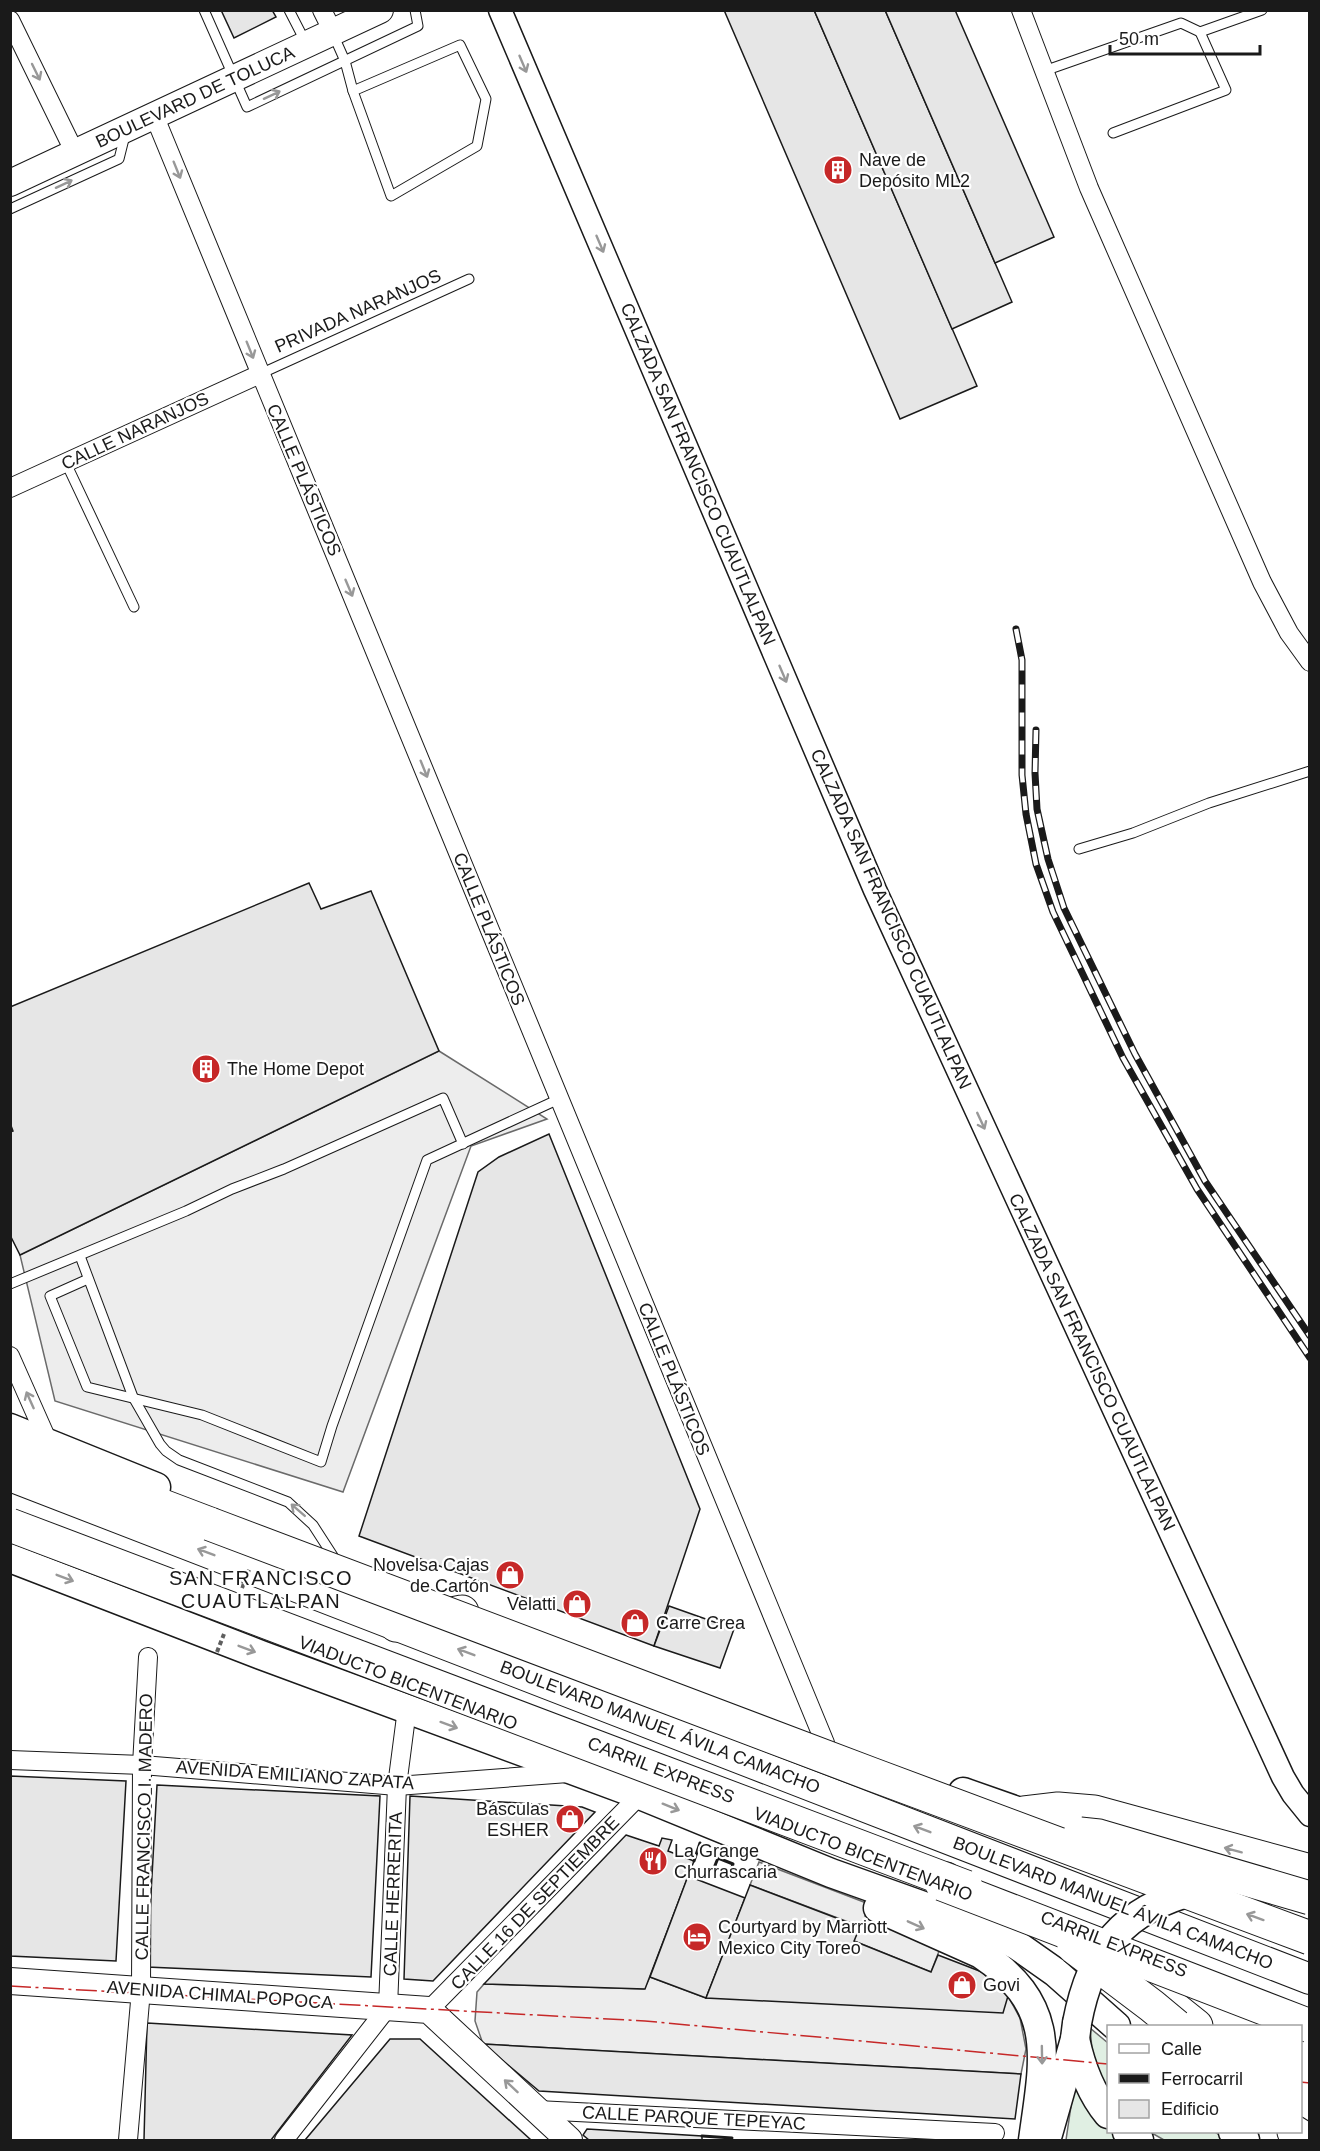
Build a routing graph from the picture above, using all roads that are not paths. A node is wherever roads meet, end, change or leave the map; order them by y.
1 (204, 10) edge
2 (289, 10) edge
3 (380, 10) edge
4 (415, 10) edge
5 (500, 10) edge
6 (1021, 10) edge
7 (1262, 10) edge
8 (10, 20) edge
9 (327, 21) edge
10 (1200, 32) junction
11 (307, 45) junction
12 (345, 61) junction
13 (1044, 71) junction
14 (233, 79) junction
15 (353, 91) junction
16 (154, 116) junction
17 (127, 129) junction
18 (1113, 133) dead end
19 (75, 153) junction
20 (10, 183) edge
21 (10, 209) edge
22 (469, 279) dead end
23 (260, 374) junction
24 (66, 463) junction
25 (10, 488) edge
26 (134, 607) dead end
27 (1310, 662) edge
28 (1310, 771) edge
29 (1079, 849) dead end
30 (559, 1099) junction
31 (463, 1144) junction
32 (80, 1256) junction
33 (88, 1279) junction
34 (10, 1284) edge
35 (10, 1356) edge
36 (133, 1397) junction
37 (10, 1428) edge
38 (49, 1444) junction
39 (10, 1448) edge
40 (10, 1476) edge
41 (10, 1509) edge
42 (10, 1525) edge
43 (10, 1536) edge
44 (333, 1556) junction
45 (10, 1558) edge
46 (470, 1610) junction
47 (396, 1625) junction
48 (148, 1657) dead end
49 (407, 1709) junction
50 (825, 1743) junction
51 (10, 1760) edge
52 (142, 1765) junction
53 (579, 1772) junction
54 (397, 1786) junction
55 (640, 1795) junction
56 (1024, 1813) junction
57 (1310, 1815) edge
58 (1043, 1838) junction
59 (934, 1863) junction
60 (1310, 1871) edge
61 (831, 1873) junction
62 (1197, 1890) joint
63 (1250, 1892) junction
64 (1310, 1898) edge
65 (1310, 1911) edge
66 (1043, 1915) junction
67 (985, 1928) junction
68 (1310, 1938) edge
69 (1310, 1979) edge
70 (10, 1982) edge
71 (141, 1990) junction
72 (388, 2007) junction
73 (1310, 2009) edge
74 (429, 2010) junction
75 (1310, 2019) edge
76 (1115, 2025) edge
77 (1175, 2025) edge
78 (1195, 2025) edge
79 (1310, 2026) edge
80 (1076, 2031) junction
81 (537, 2110) junction
82 (1107, 2113) edge
83 (995, 2133) dead end
84 (128, 2140) edge
85 (284, 2140) edge
86 (569, 2140) edge
87 (1033, 2140) edge
88 (1046, 2140) edge

1 - 14 lane
2 - 11 lane
3 - 9 main road, BOULEVARD DE TOLUCA
4 - 12 lane
5 -> 57 street, CALZADA SAN FRANCISCO CUAUTLALPAN
6 - 13 street
7 - 10 lane
8 -> 19 street
9 - 11 main road, BOULEVARD DE TOLUCA
9 - 12 lane
10 - 13 lane
10 - 18 lane
11 - 14 main road, BOULEVARD DE TOLUCA
14 -> 12 lane
12 - 15 lane
13 - 27 street
14 - 16 main road, BOULEVARD DE TOLUCA
15 - 15 lane
16 - 17 main road, BOULEVARD DE TOLUCA
16 -> 23 street, CALLE PLÁSTICOS
17 - 19 main road, BOULEVARD DE TOLUCA
21 -> 17 lane
19 - 20 main road, BOULEVARD DE TOLUCA
22 - 23 lane, PRIVADA NARANJOS
23 - 24 street, CALLE NARANJOS
23 -> 30 street, CALLE PLÁSTICOS
24 - 25 street, CALLE NARANJOS
24 - 26 lane
28 - 29 lane
30 - 31 lane
30 - 50 street, CALLE PLÁSTICOS
31 - 32 lane
31 - 36 lane
32 - 33 lane
32 - 34 lane
33 - 36 lane
33 - 36 lane
38 -> 35 street
44 -> 36 lane
37 - 38 main road
38 - 44 main road
39 - 58 highway, bridge
47 -> 40 highway, BOULEVARD MANUEL ÁVILA CAMACHO
41 - 59 highway, BOULEVARD MANUEL ÁVILA CAMACHO
42 - 75 highway, CARRIL EXPRESS, bridge
43 - 66 highway, VIADUCTO BICENTENARIO, bridge
44 - 46 main road
45 -> 49 main road
46 - 47 highway
46 - 50 main road
69 -> 47 highway, BOULEVARD MANUEL ÁVILA CAMACHO
48 - 52 street, CALLE FRANCISCO I. MADERO
49 -> 53 main road
49 - 54 street, CALLE HERRERITA
50 - 56 main road
51 - 52 street, AVENIDA EMILIANO ZAPATA
52 - 54 street, AVENIDA EMILIANO ZAPATA
52 - 71 street, CALLE FRANCISCO I. MADERO
53 - 54 street, AVENIDA EMILIANO ZAPATA
53 - 55 main road
54 - 72 street, CALLE HERRERITA
55 -> 61 main road
55 - 74 street, CALLE 16 DE SEPTIEMBRE
60 -> 56 highway
56 - 63 main road
58 - 64 highway, bridge
68 -> 58 highway, bridge
59 - 66 highway, BOULEVARD MANUEL ÁVILA CAMACHO
59 - 67 highway
61 - 67 main road
61 -> 87 main road
62 - 63 main road
62 - 80 main road, bridge
63 - 65 main road
66 - 73 highway, BOULEVARD MANUEL ÁVILA CAMACHO
66 - 77 highway, bridge
66 - 78 highway
66 - 79 highway, VIADUCTO BICENTENARIO, bridge
67 - 76 main road
70 - 71 main road, AVENIDA CHIMALPOPOCA
71 - 72 main road, AVENIDA CHIMALPOPOCA
71 - 84 street, CALLE FRANCISCO I. MADERO
72 - 74 main road, AVENIDA CHIMALPOPOCA
72 - 85 street
81 -> 74 main road
80 - 82 main road
80 - 88 main road
81 - 83 street, CALLE PARQUE TEPEYAC
81 - 86 main road

